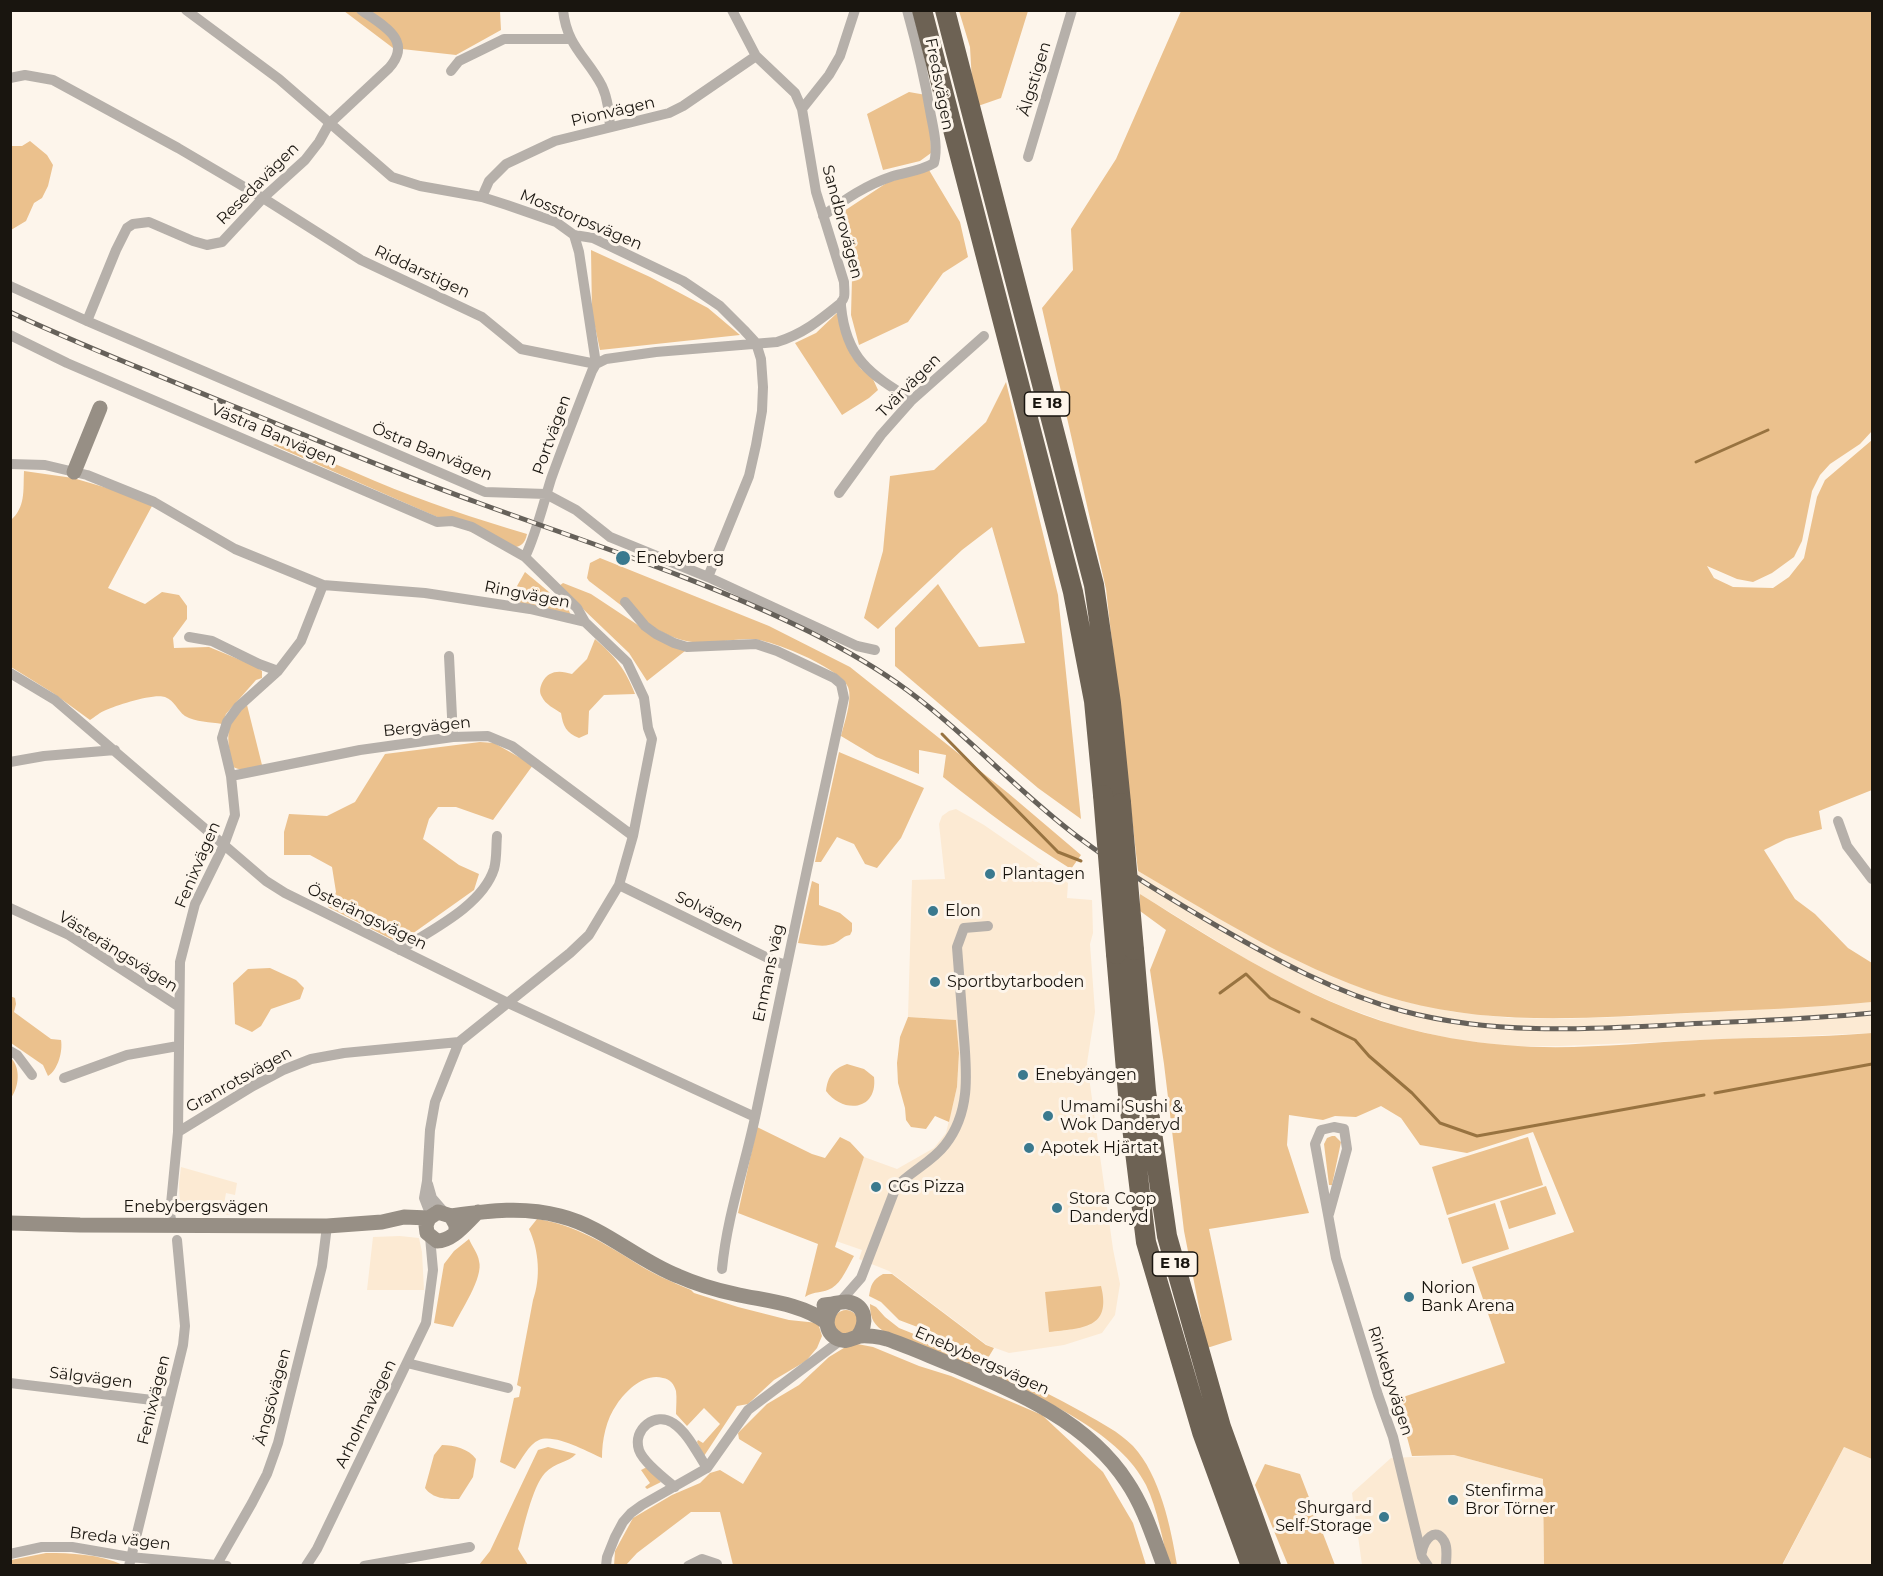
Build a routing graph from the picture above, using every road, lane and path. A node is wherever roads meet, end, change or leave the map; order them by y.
1 (186, 10) edge
2 (361, 10) edge
3 (564, 10) edge
4 (732, 10) edge
5 (855, 10) edge
6 (908, 10) edge
7 (922, 10) edge
8 (945, 10) edge
9 (1072, 10) edge
10 (570, 39) junction
11 (756, 56) junction
12 (451, 71) dead end
13 (10, 78) edge
14 (802, 109) junction
15 (329, 124) junction
16 (610, 127) junction
17 (1028, 158) dead end
18 (482, 197) junction
19 (263, 198) junction
20 (823, 216) junction
21 (574, 235) junction
22 (10, 286) edge
23 (841, 303) junction
24 (87, 321) junction
25 (10, 335) edge
26 (984, 336) dead end
27 (756, 343) junction
28 (596, 364) junction
29 (912, 400) junction
30 (99, 408) dead end
31 (10, 464) edge
32 (74, 472) junction
33 (839, 493) dead end
34 (546, 494) junction
35 (525, 558) junction
36 (708, 577) junction
37 (323, 585) junction
38 (625, 602) dead end
39 (585, 622) junction
40 (189, 637) dead end
41 (874, 650) dead end
42 (449, 656) dead end
43 (278, 670) junction
44 (10, 673) edge
45 (453, 737) junction
46 (115, 750) junction
47 (10, 762) edge
48 (231, 776) junction
49 (1112, 799) junction
50 (1838, 821) dead end
51 (497, 836) dead end
52 (633, 836) junction
53 (224, 845) junction
54 (1869, 868) edge
55 (1872, 879) edge
56 (619, 885) junction
57 (10, 908) edge
58 (988, 926) dead end
59 (400, 950) junction
60 (1125, 952) junction
61 (786, 965) junction
62 (508, 1003) junction
63 (178, 1006) junction
64 (459, 1042) junction
65 (178, 1046) junction
66 (10, 1051) edge
67 (32, 1075) dead end
68 (64, 1078) dead end
69 (755, 1117) junction
70 (178, 1132) junction
71 (1329, 1214) junction
72 (10, 1223) edge
73 (172, 1224) junction
74 (327, 1226) junction
75 (439, 1226) junction
76 (177, 1240) dead end
77 (722, 1269) dead end
78 (861, 1278) junction
79 (837, 1304) junction
80 (801, 1308) junction
81 (861, 1322) junction
82 (833, 1332) junction
83 (407, 1363) junction
84 (10, 1383) edge
85 (508, 1388) dead end
86 (169, 1402) junction
87 (707, 1468) junction
88 (675, 1487) junction
89 (470, 1547) dead end
90 (10, 1554) edge
91 (129, 1561) edge
92 (1425, 1561) edge
93 (717, 1564) edge
94 (222, 1565) edge
95 (306, 1566) edge
96 (364, 1566) edge
97 (606, 1566) edge
98 (688, 1566) edge
99 (1164, 1566) edge
100 (1251, 1566) edge
101 (1271, 1566) edge
102 (1446, 1566) edge

1 - 15 street, Mosstorpsvägen
2 - 15 street, Resedavägen
3 - 10 street
4 - 11 street, Sandbrovägen
5 - 14 street
6 - 20 street, Fredsvägen
7 - 49 highway, E 18
8 - 49 highway, E 18
9 - 17 street, Älgstigen
10 - 12 street
10 - 16 street
11 - 14 street, Sandbrovägen
11 - 16 street, Pionvägen
13 - 19 street, Riddarstigen
14 - 20 street, Sandbrovägen
15 - 18 street, Mosstorpsvägen
15 - 19 street, Resedavägen
16 - 18 street, Pionvägen
18 - 21 street, Mosstorpsvägen
19 - 24 street, Resedavägen
19 - 28 street, Riddarstigen
20 - 23 street, Sandbrovägen
21 - 27 street, Mosstorpsvägen
21 - 28 street
22 - 24 street, Östra Banvägen
23 - 27 street, Riddarstigen
23 - 29 street, Sandbrovägen
24 - 34 street, Östra Banvägen
25 - 35 street, Västra Banvägen
26 - 29 street, Tvärvägen
27 - 28 street, Riddarstigen
27 - 36 street
28 - 34 street, Portvägen
29 - 33 street, Tvärvägen
30 - 32 main road
31 - 32 street, Ringvägen
32 - 37 street, Ringvägen
34 - 35 street, Portvägen
34 - 36 street, Östra Banvägen
35 - 39 street
36 - 41 street, Östra Banvägen
37 - 39 street, Ringvägen
37 - 43 street, Fenixvägen
38 - 61 street, Enmans väg
39 - 52 street, Ringvägen
40 - 43 street
42 - 45 street
43 - 48 street, Fenixvägen
44 - 46 street, Österängsvägen
45 - 48 street, Bergvägen
45 - 52 street, Bergvägen
46 - 47 street
46 - 53 street, Österängsvägen
48 - 53 street, Fenixvägen
49 - 60 highway, E 18, bridge
50 - 54 street
51 - 59 street
52 - 56 street, Ringvägen
53 - 59 street, Österängsvägen
53 - 63 street, Fenixvägen
54 - 55 street
56 - 61 street, Solvägen
56 - 62 street, Ringvägen
57 - 63 street, Västerängsvägen
58 - 78 street
59 - 62 street, Österängsvägen
60 - 100 highway, E 18
60 - 101 highway, E 18
61 - 69 street, Enmans väg
62 - 64 street, Ringvägen
62 - 69 street, Österängsvägen
63 - 65 street, Fenixvägen
64 - 70 street, Granrotsvägen
64 - 75 street, Ringvägen
65 - 68 street
65 - 70 street, Fenixvägen
66 - 67 street
69 - 77 street, Enmans väg
70 - 73 street, Fenixvägen
71 - 71 street, Rinkebyvägen
71 - 92 street, Rinkebyvägen
72 - 73 main road, Enebybergsvägen
73 - 74 main road, Enebybergsvägen
74 - 75 main road, Enebybergsvägen
74 - 94 street, Ängsövägen
75 - 80 main road, Enebybergsvägen
75 - 83 street, Arholmavägen
76 - 86 street, Fenixvägen
78 - 79 street
78 - 81 street
79 - 80 main road, Enebybergsvägen
79 - 81 main road, Enebybergsvägen
79 - 82 main road
80 - 82 main road, Enebybergsvägen
81 - 82 main road
81 - 99 main road, Enebybergsvägen
82 - 87 street
83 - 85 street
83 - 95 street, Arholmavägen
84 - 86 street, Sälgvägen
86 - 91 street, Fenixvägen
87 - 88 street
87 - 88 street
88 - 97 street
89 - 96 street
90 - 91 street, Breda vägen
91 - 94 street, Breda vägen
92 - 102 street, Rinkebyvägen
93 - 98 street

